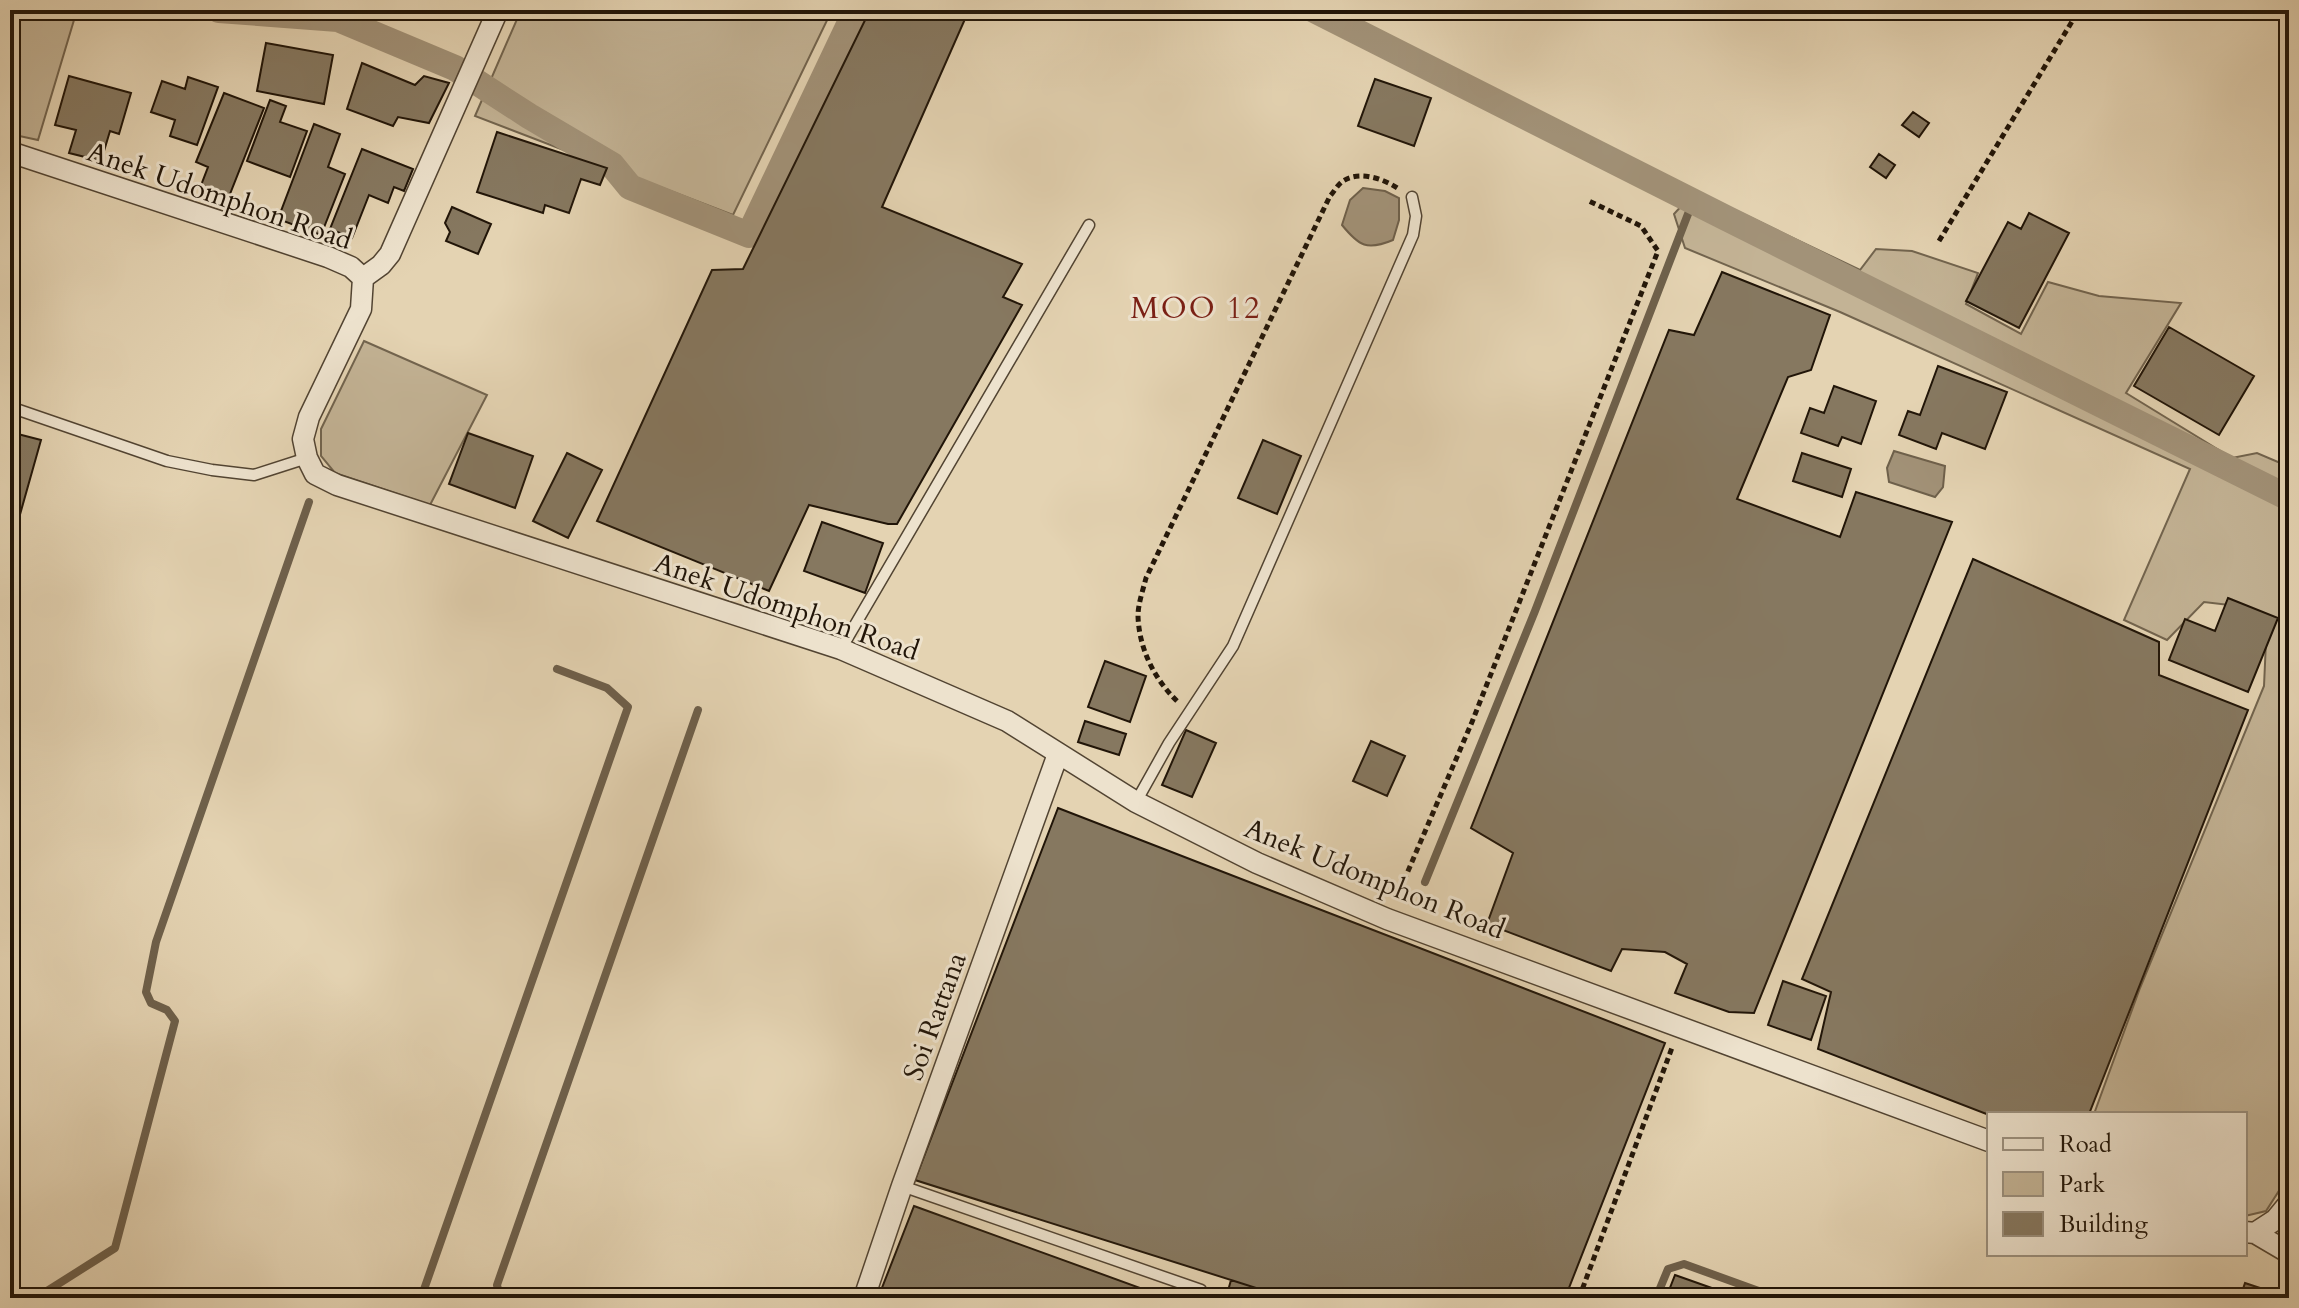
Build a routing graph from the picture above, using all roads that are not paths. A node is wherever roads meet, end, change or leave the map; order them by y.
1 (498, 10) edge
2 (10, 152) edge
3 (1412, 197) road end
4 (1089, 225) dead end
5 (363, 278) junction
6 (10, 407) edge
7 (307, 458) junction
8 (841, 649) junction
9 (1058, 754) junction
10 (1136, 802) junction
11 (1987, 1140) edge
12 (902, 1186) junction
13 (2289, 1203) edge
14 (2250, 1233) edge
15 (2289, 1253) edge
16 (1201, 1290) dead end
17 (864, 1298) edge

1 - 5 street
2 - 5 street, Anek Udomphon Road
3 - 10 lane
4 - 8 lane
5 - 7 street, Anek Udomphon Road
6 - 7 lane
7 - 8 street, Anek Udomphon Road
8 - 9 street, Anek Udomphon Road
9 - 10 street, Anek Udomphon Road
9 - 12 street, Soi Rattana
10 - 11 street, Anek Udomphon Road
12 - 16 lane
12 - 17 street, Soi Rattana
13 - 14 street
14 - 15 street

